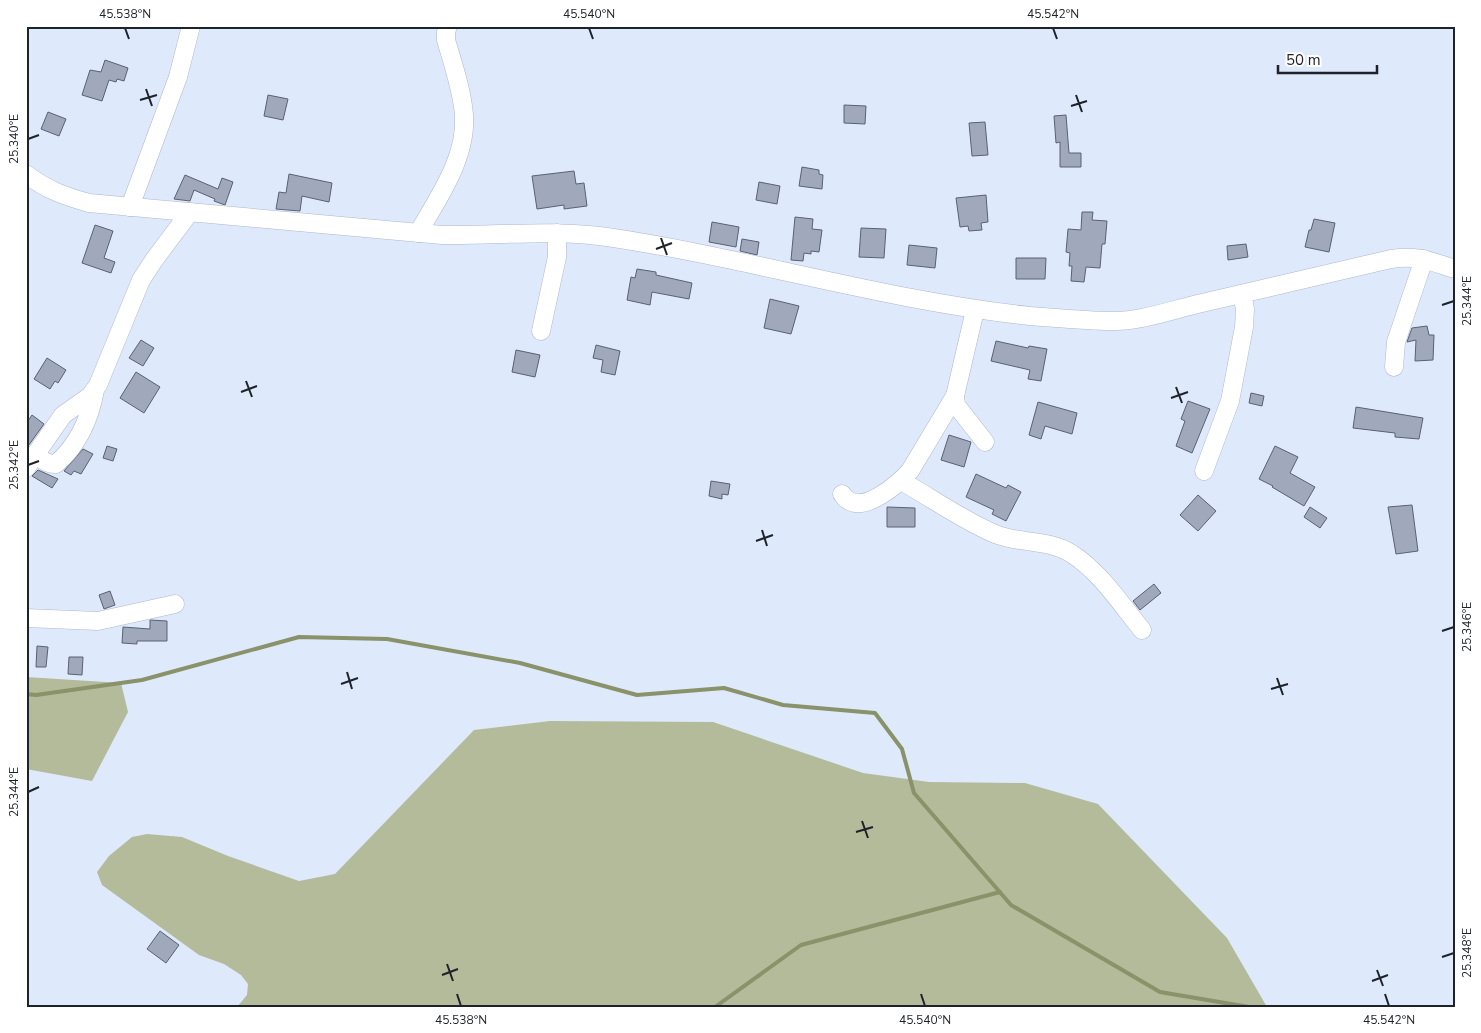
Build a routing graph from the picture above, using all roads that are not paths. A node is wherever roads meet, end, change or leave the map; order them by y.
1 (191, 26) edge
2 (448, 26) edge
3 (26, 174) edge
4 (130, 207) junction
5 (190, 212) junction
6 (418, 233) junction
7 (557, 233) junction
8 (1424, 259) junction
9 (1455, 269) edge
10 (1242, 294) junction
11 (975, 310) junction
12 (541, 331) dead end
13 (1394, 367) dead end
14 (94, 390) junction
15 (955, 396) junction
16 (985, 442) dead end
17 (36, 454) junction
18 (26, 468) edge
19 (1204, 472) dead end
20 (901, 481) junction
21 (842, 494) dead end
22 (175, 604) dead end
23 (26, 618) edge
24 (1142, 630) dead end

1 - 4 street
2 - 6 street
3 - 4 street
4 - 5 street
5 - 6 street
5 - 14 street
6 - 7 street
7 - 11 street
7 - 12 street
8 - 9 street
8 - 10 street
8 - 13 street
10 - 11 street
10 - 19 street
11 - 15 street
14 - 17 street
14 - 17 street
15 - 16 street
15 - 20 street
17 - 18 street
20 - 21 street
20 - 24 street
22 - 23 street

